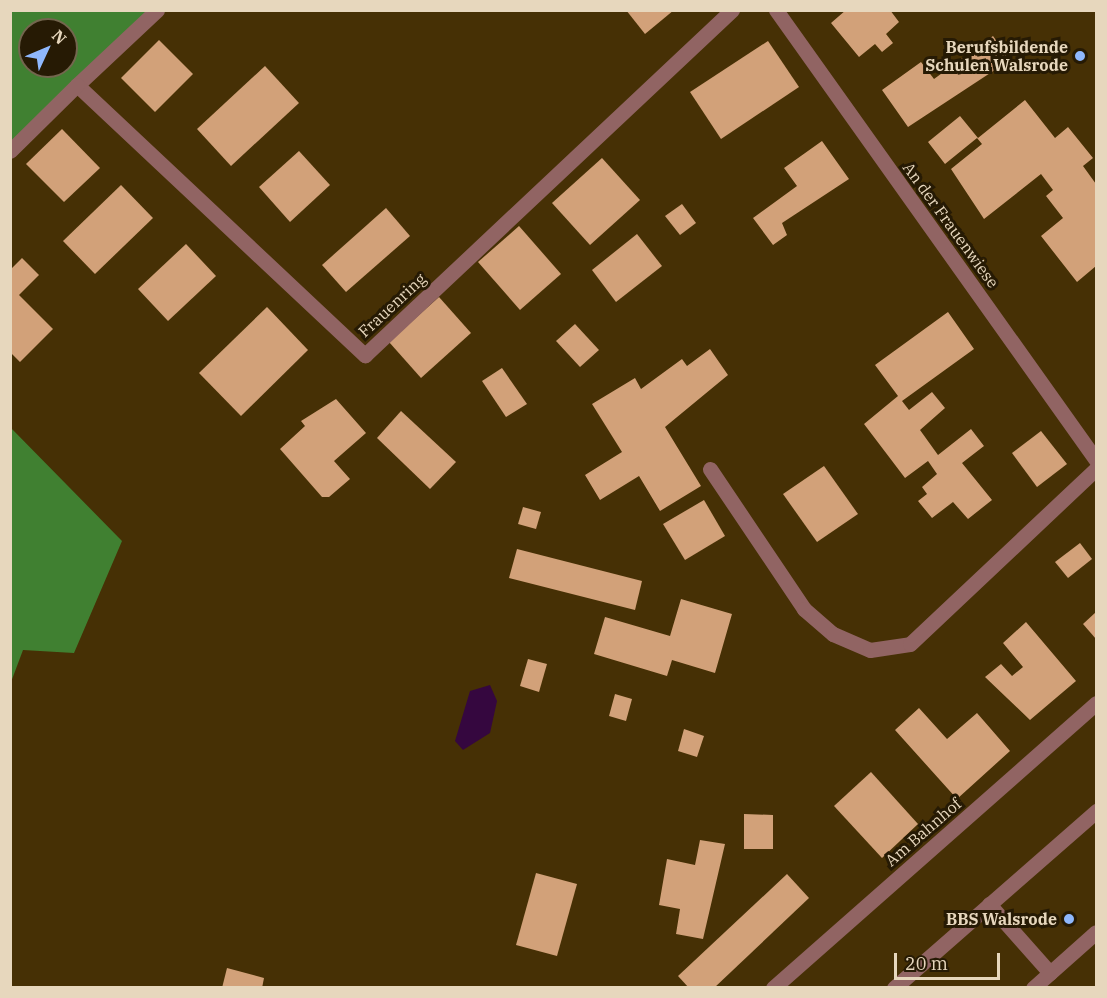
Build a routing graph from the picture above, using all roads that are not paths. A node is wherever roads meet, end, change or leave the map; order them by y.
1 (157, 10) edge
2 (732, 10) edge
3 (776, 10) edge
4 (77, 86) junction
5 (10, 152) edge
6 (1096, 460) edge
7 (710, 469) dead end
8 (1096, 469) edge
9 (1096, 703) edge
10 (1096, 810) edge
11 (989, 904) junction
12 (1096, 932) edge
13 (1050, 973) junction
14 (773, 987) edge
15 (894, 987) edge
16 (1033, 987) edge

1 - 4 street
2 - 4 street, Frauenring
3 - 6 street, An der Frauenwiese
4 - 5 street
7 - 8 street
9 - 14 street, Am Bahnhof
10 - 11 street
11 - 13 street
11 - 15 street
12 - 13 street
13 - 16 street

